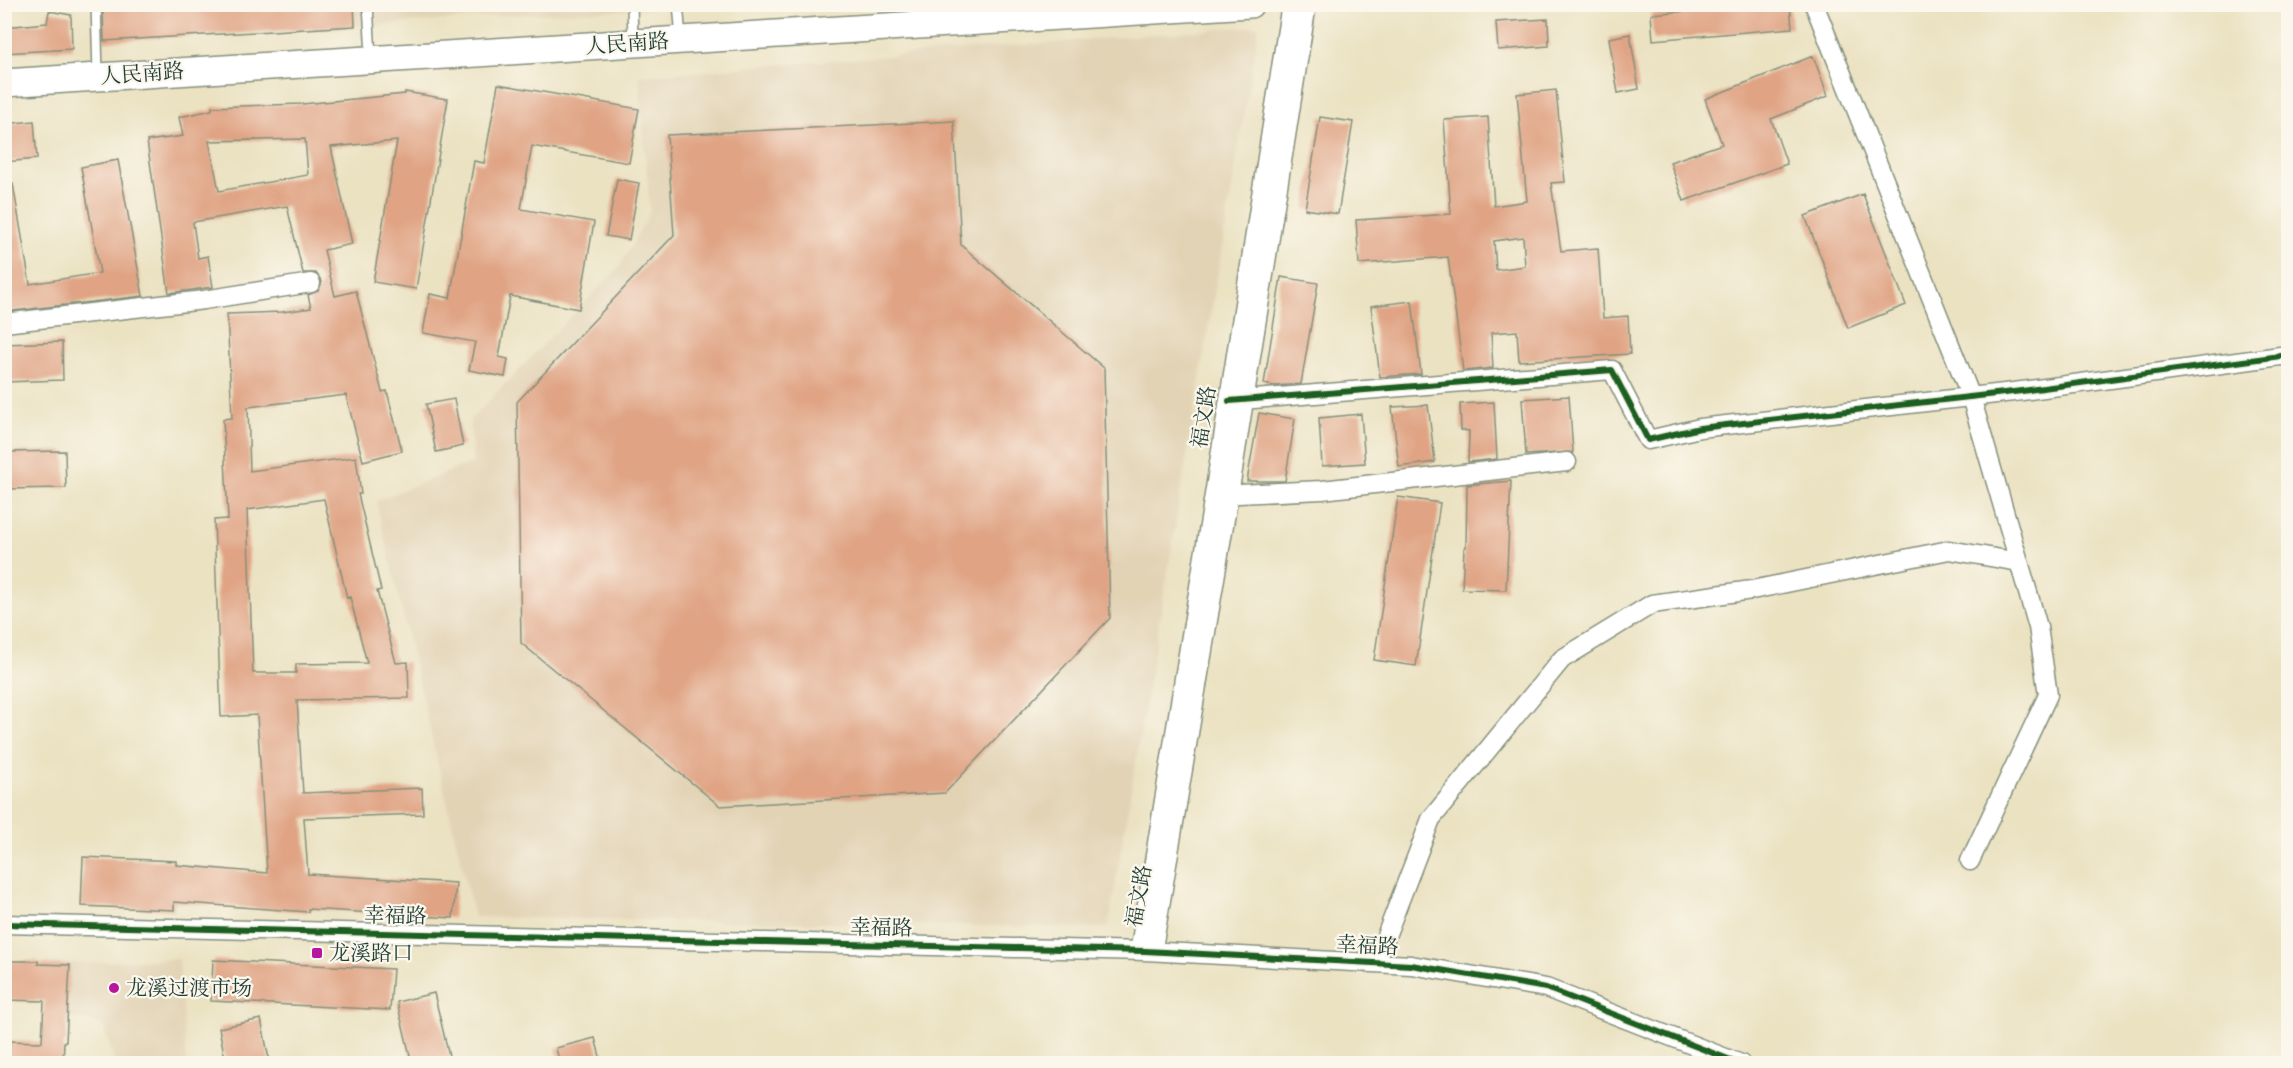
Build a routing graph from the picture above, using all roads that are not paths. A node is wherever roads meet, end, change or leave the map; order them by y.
1 (96, 4) edge
2 (368, 4) edge
3 (409, 4) edge
4 (415, 4) edge
5 (632, 4) edge
6 (678, 4) edge
7 (1250, 4) edge
8 (1291, 4) edge
9 (1307, 4) edge
10 (1814, 4) edge
11 (681, 40) junction
12 (633, 44) junction
13 (371, 60) junction
14 (98, 77) junction
15 (4, 83) edge
16 (311, 283) dead end
17 (4, 323) edge
18 (2289, 355) edge
19 (1971, 397) junction
20 (1236, 400) junction
21 (1567, 462) dead end
22 (1222, 495) junction
23 (2019, 562) junction
24 (1970, 861) dead end
25 (4, 924) edge
26 (1145, 951) junction
27 (1376, 962) junction
28 (1741, 1064) edge

1 - 14 lane
2 - 13 lane
3 - 4 lane
5 - 12 lane
6 - 11 lane
7 - 11 main road, 人民南路
8 - 20 street, 福文路
9 - 20 street, 福文路
10 - 19 street
11 - 12 main road, 人民南路
12 - 13 main road, 人民南路
13 - 14 main road, 人民南路
14 - 15 main road, 人民南路
16 - 17 street
18 - 19 street
19 - 20 street
19 - 23 street
20 - 22 street, 福文路
21 - 22 street
22 - 26 street, 福文路
23 - 24 street
23 - 27 street
25 - 26 street, 幸福路
26 - 27 street, 幸福路
27 - 28 street, 幸福路

